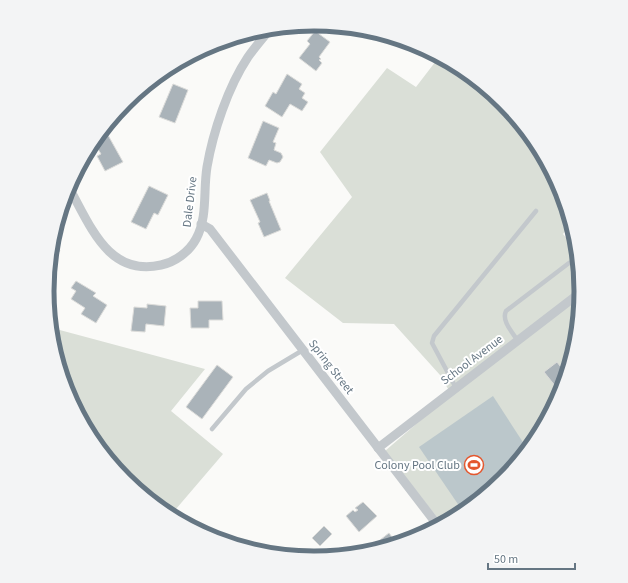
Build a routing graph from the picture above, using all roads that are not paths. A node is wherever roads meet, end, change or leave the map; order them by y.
1 (265, 36) edge
2 (72, 194) edge
3 (536, 211) dead end
4 (202, 224) junction
5 (569, 263) dead end
6 (574, 298) edge
7 (518, 341) junction
8 (303, 350) junction
9 (456, 388) junction
10 (212, 430) dead end
11 (378, 448) junction
12 (435, 522) edge

1 - 4 street, Dale Drive
2 - 4 street, Dale Drive
3 - 9 lane
4 - 8 street, Spring Street
5 - 7 lane
6 - 7 street, School Avenue
7 - 9 street, School Avenue
8 - 10 lane
8 - 11 street, Spring Street
9 - 11 street, School Avenue
11 - 12 street, Spring Street

